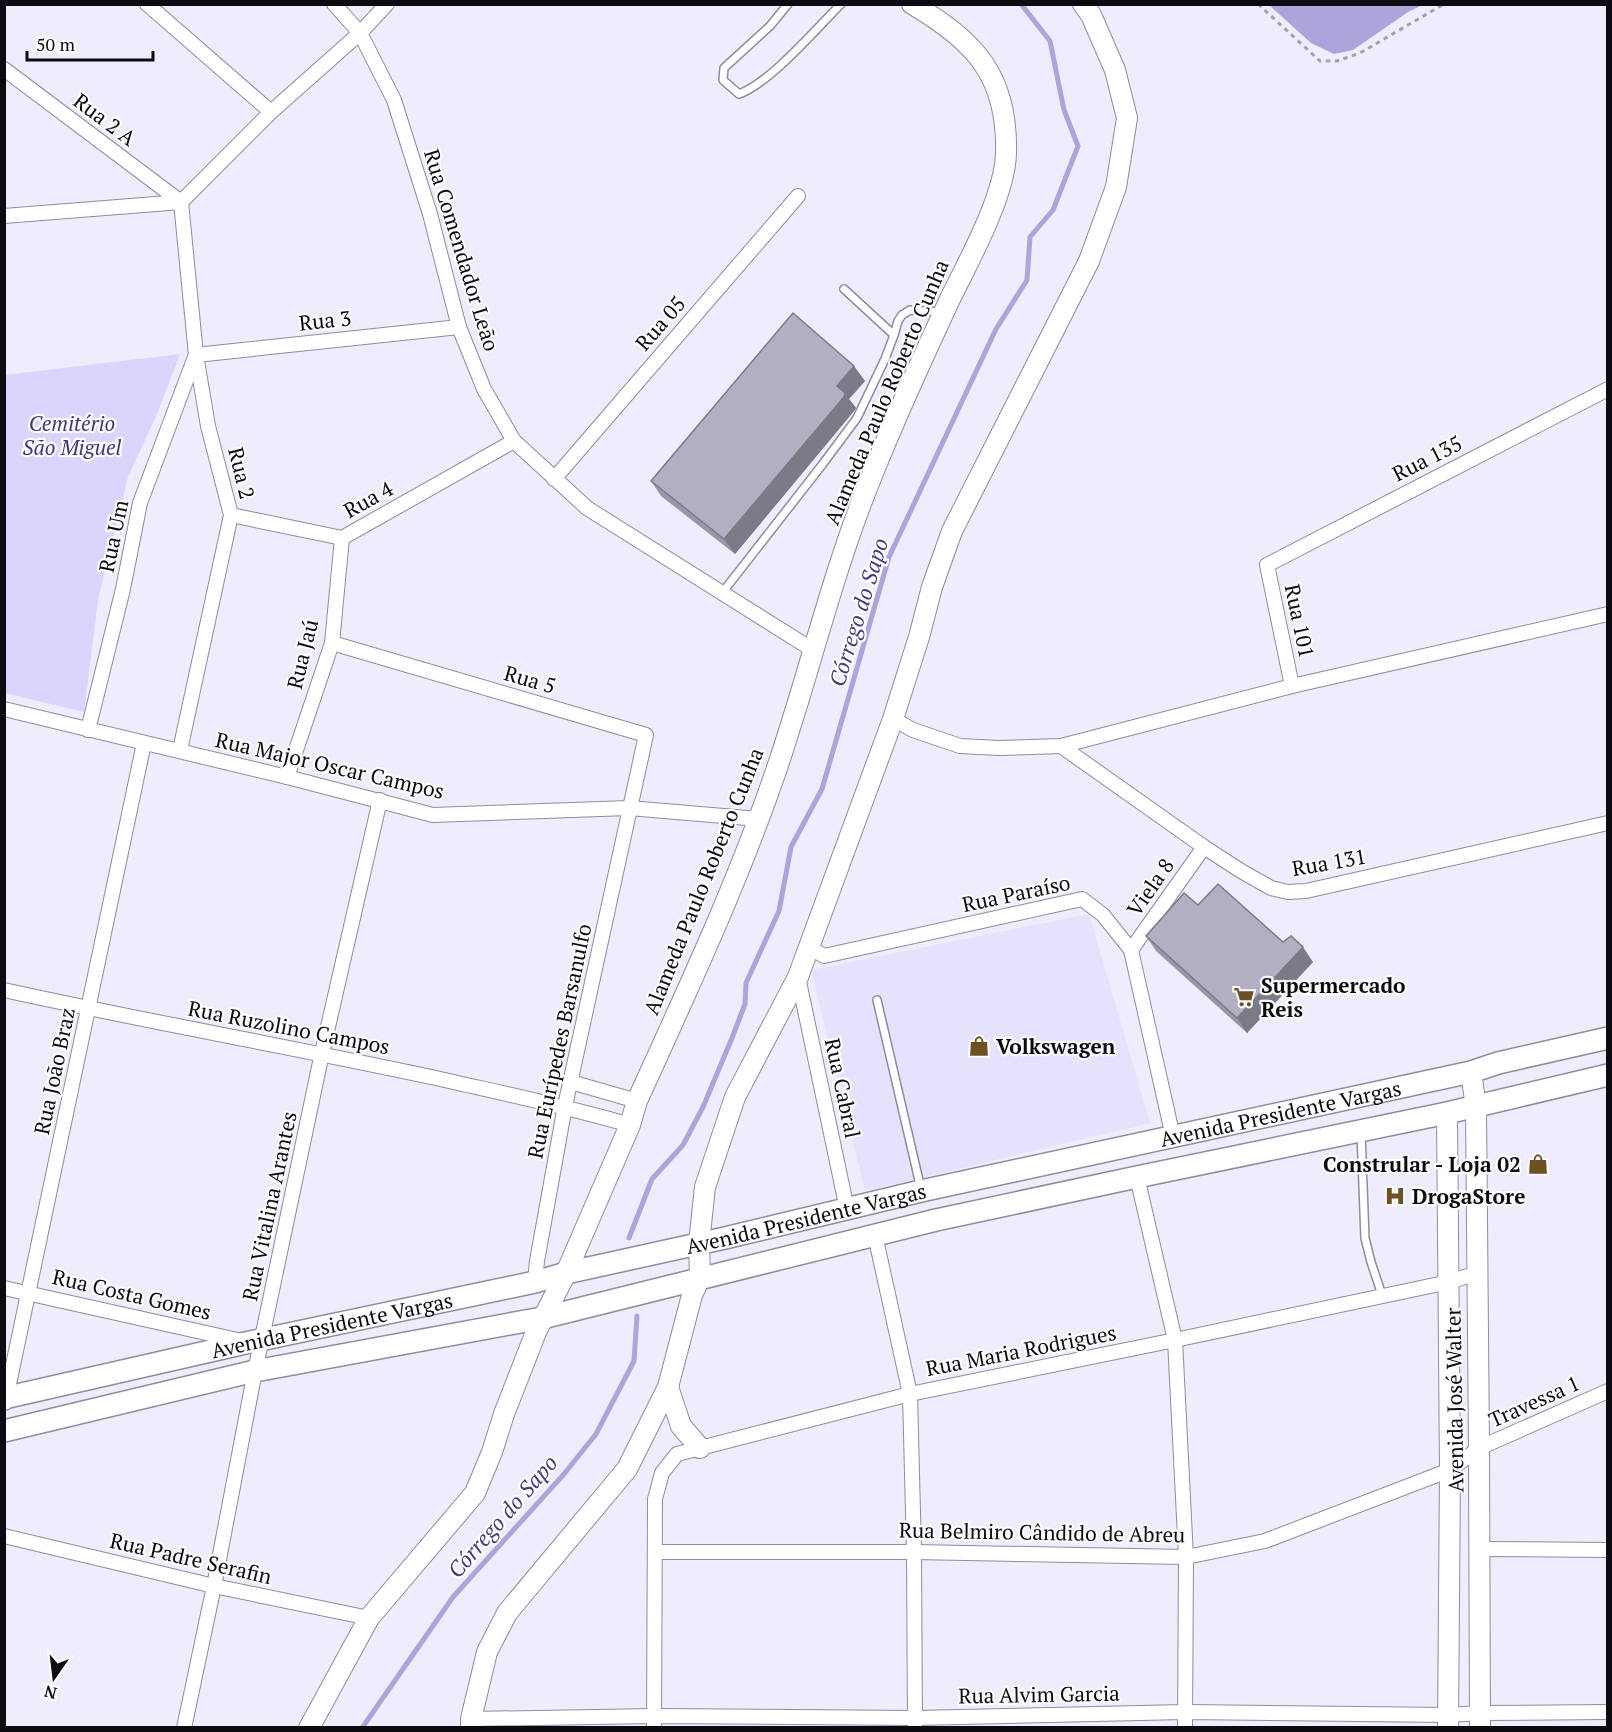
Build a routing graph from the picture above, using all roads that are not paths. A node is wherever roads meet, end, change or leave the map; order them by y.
1 (147, 4) edge
2 (334, 4) edge
3 (387, 4) edge
4 (788, 4) edge
5 (840, 4) edge
6 (912, 4) edge
7 (1083, 4) edge
8 (360, 33) junction
9 (4, 69) edge
10 (271, 112) junction
11 (798, 196) dead end
12 (181, 202) junction
13 (4, 216) edge
14 (844, 290) dead end
15 (944, 313) junction
16 (459, 327) junction
17 (894, 335) junction
18 (196, 355) junction
19 (1608, 389) edge
20 (514, 441) junction
21 (554, 479) junction
22 (231, 515) junction
23 (342, 538) junction
24 (1267, 565) joint
25 (722, 593) junction
26 (1608, 614) edge
27 (332, 643) junction
28 (813, 650) junction
29 (1292, 686) junction
30 (4, 710) edge
31 (892, 719) junction
32 (88, 730) junction
33 (144, 743) junction
34 (1061, 746) junction
35 (180, 750) junction
36 (287, 777) junction
37 (380, 800) junction
38 (629, 808) junction
39 (759, 819) junction
40 (1608, 823) edge
41 (1204, 848) junction
42 (809, 947) junction
43 (1131, 950) junction
44 (798, 976) junction
45 (4, 990) edge
46 (878, 1000) dead end
47 (88, 1009) junction
48 (1608, 1038) edge
49 (322, 1053) junction
50 (1471, 1072) junction
51 (1608, 1075) edge
52 (571, 1082) junction
53 (637, 1101) junction
54 (565, 1106) junction
55 (1476, 1107) junction
56 (1447, 1113) junction
57 (630, 1125) junction
58 (1361, 1131) junction
59 (1173, 1137) junction
60 (1137, 1177) junction
61 (921, 1191) junction
62 (847, 1209) junction
63 (875, 1235) junction
64 (699, 1243) junction
65 (566, 1273) junction
66 (1477, 1273) junction
67 (700, 1278) junction
68 (535, 1282) junction
69 (1449, 1282) junction
70 (4, 1288) edge
71 (29, 1292) junction
72 (1382, 1295) junction
73 (542, 1318) junction
74 (1174, 1340) junction
75 (256, 1341) junction
76 (255, 1371) junction
77 (668, 1387) junction
78 (1608, 1391) edge
79 (910, 1394) junction
80 (5, 1401) edge
81 (4, 1431) edge
82 (700, 1448) junction
83 (1479, 1448) junction
84 (1450, 1470) junction
85 (4, 1536) edge
86 (1480, 1549) junction
87 (1608, 1550) edge
88 (655, 1552) junction
89 (914, 1552) junction
90 (1186, 1557) junction
91 (214, 1586) junction
92 (369, 1618) junction
93 (1185, 1712) junction
94 (1608, 1712) edge
95 (1481, 1720) edge
96 (1448, 1721) edge
97 (654, 1722) edge
98 (471, 1723) edge
99 (915, 1723) edge
100 (184, 1728) edge
101 (309, 1728) edge
102 (1185, 1728) edge

1 - 10 street
2 - 8 street, Rua Comendador Leão
3 - 8 street
4 - 5 lane
6 - 15 street, Alameda Paulo Roberto Cunha
7 - 31 street
8 - 10 street
8 - 16 street, Rua Comendador Leão
9 - 12 street, Rua 2 A
10 - 12 street
11 - 21 street, Rua 05
12 - 13 street
12 - 18 street, Rua 2
14 - 17 lane
15 - 17 lane
15 - 28 street, Alameda Paulo Roberto Cunha
16 - 18 street, Rua 3
16 - 20 street, Rua Comendador Leão
17 - 25 lane
18 - 22 street, Rua 2
18 - 32 street, Rua Um
19 - 24 street, Rua 135
20 - 21 street, Rua Comendador Leão
20 - 23 street, Rua 4
21 - 25 street, Rua Comendador Leão
22 - 23 street, Rua 4
22 - 35 street, Rua 2
23 - 27 street, Rua Jaú
24 - 29 street, Rua 101
25 - 28 street, Rua Comendador Leão
26 - 29 street
27 - 36 street, Rua Jaú
27 - 38 street, Rua 5
28 - 39 street, Alameda Paulo Roberto Cunha
29 - 34 street
30 - 32 street, Rua Major Oscar Campos
31 - 34 street
31 - 42 street
32 - 33 street, Rua Major Oscar Campos
33 - 35 street, Rua Major Oscar Campos
33 - 47 street, Rua João Braz
34 - 41 street, Rua 131
35 - 36 street, Rua Major Oscar Campos
36 - 37 street, Rua Major Oscar Campos
37 - 38 street, Rua Major Oscar Campos
37 - 49 street, Rua Vitalina Arantes
38 - 39 street, Rua Major Oscar Campos
38 - 52 street, Rua Eurípedes Barsanulfo
39 - 53 street, Alameda Paulo Roberto Cunha
40 - 41 street, Rua 131
41 - 43 street, Viela 8
42 - 43 street, Rua Paraíso
42 - 44 street
43 - 59 street, Rua Paraíso
44 - 62 street, Rua Cabral
44 - 64 street
45 - 47 street, Rua Ruzolino Campos
46 - 61 lane
47 - 49 street, Rua Ruzolino Campos
47 - 71 street, Rua João Braz
48 - 50 main road, Avenida Presidente Vargas
49 - 54 street, Rua Ruzolino Campos
49 - 75 street, Rua Vitalina Arantes
50 - 55 street, Avenida José Walter
50 - 59 main road, Avenida Presidente Vargas
51 - 55 main road, Avenida Presidente Vargas
52 - 53 street
52 - 54 street, Rua Eurípedes Barsanulfo
53 - 57 street, Alameda Paulo Roberto Cunha
54 - 57 street, Rua Ruzolino Campos
54 - 68 street, Rua Eurípedes Barsanulfo
55 - 56 main road, Avenida Presidente Vargas
55 - 66 street, Avenida José Walter
56 - 58 main road, Avenida Presidente Vargas
56 - 69 street, Avenida José Walter
57 - 65 street, Alameda Paulo Roberto Cunha
58 - 60 main road, Avenida Presidente Vargas
58 - 72 lane
59 - 61 main road, Avenida Presidente Vargas
60 - 63 main road, Avenida Presidente Vargas
60 - 74 street
61 - 62 main road, Avenida Presidente Vargas
62 - 64 main road, Avenida Presidente Vargas
63 - 67 main road, Avenida Presidente Vargas
63 - 79 street
64 - 65 main road, Avenida Presidente Vargas
64 - 67 street
65 - 68 main road, Avenida Presidente Vargas
65 - 73 street, Alameda Paulo Roberto Cunha
66 - 69 street, Rua Maria Rodrigues
66 - 83 street, Avenida José Walter
67 - 73 main road, Avenida Presidente Vargas
67 - 77 street
68 - 75 main road, Avenida Presidente Vargas
69 - 72 street, Rua Maria Rodrigues
69 - 84 street, Avenida José Walter
70 - 71 street, Rua Costa Gomes
71 - 75 street, Rua Costa Gomes
71 - 80 street, Rua João Braz
72 - 74 street, Rua Maria Rodrigues
73 - 76 main road, Avenida Presidente Vargas
73 - 92 street, Alameda Paulo Roberto Cunha
74 - 79 street, Rua Maria Rodrigues
74 - 90 street
75 - 76 street, Rua Vitalina Arantes
75 - 80 main road, Avenida Presidente Vargas
76 - 81 main road, Avenida Presidente Vargas
76 - 91 street, Rua Vitalina Arantes
77 - 82 street
77 - 98 street
78 - 83 street, Travessa 1
79 - 82 street, Rua Maria Rodrigues
79 - 89 street
82 - 88 street, Rua Maria Rodrigues
83 - 84 street, Travessa 1
83 - 86 street, Avenida José Walter
84 - 90 street, Rua Belmiro Cândido de Abreu
84 - 96 street, Avenida José Walter
85 - 91 street, Rua Padre Serafin
86 - 87 street
86 - 95 street, Avenida José Walter
88 - 89 street, Rua Belmiro Cândido de Abreu
88 - 97 street, Rua Maria Rodrigues
89 - 90 street, Rua Belmiro Cândido de Abreu
89 - 99 street
90 - 93 street
91 - 92 street, Rua Padre Serafin
91 - 100 street, Rua Vitalina Arantes
92 - 101 street, Alameda Paulo Roberto Cunha
93 - 96 street, Rua Alvim Garcia
93 - 99 street, Rua Alvim Garcia
93 - 102 street
94 - 95 street, Rua Alvim Garcia
95 - 96 street, Rua Alvim Garcia
97 - 98 street, Rua Alvim Garcia
97 - 99 street, Rua Alvim Garcia

